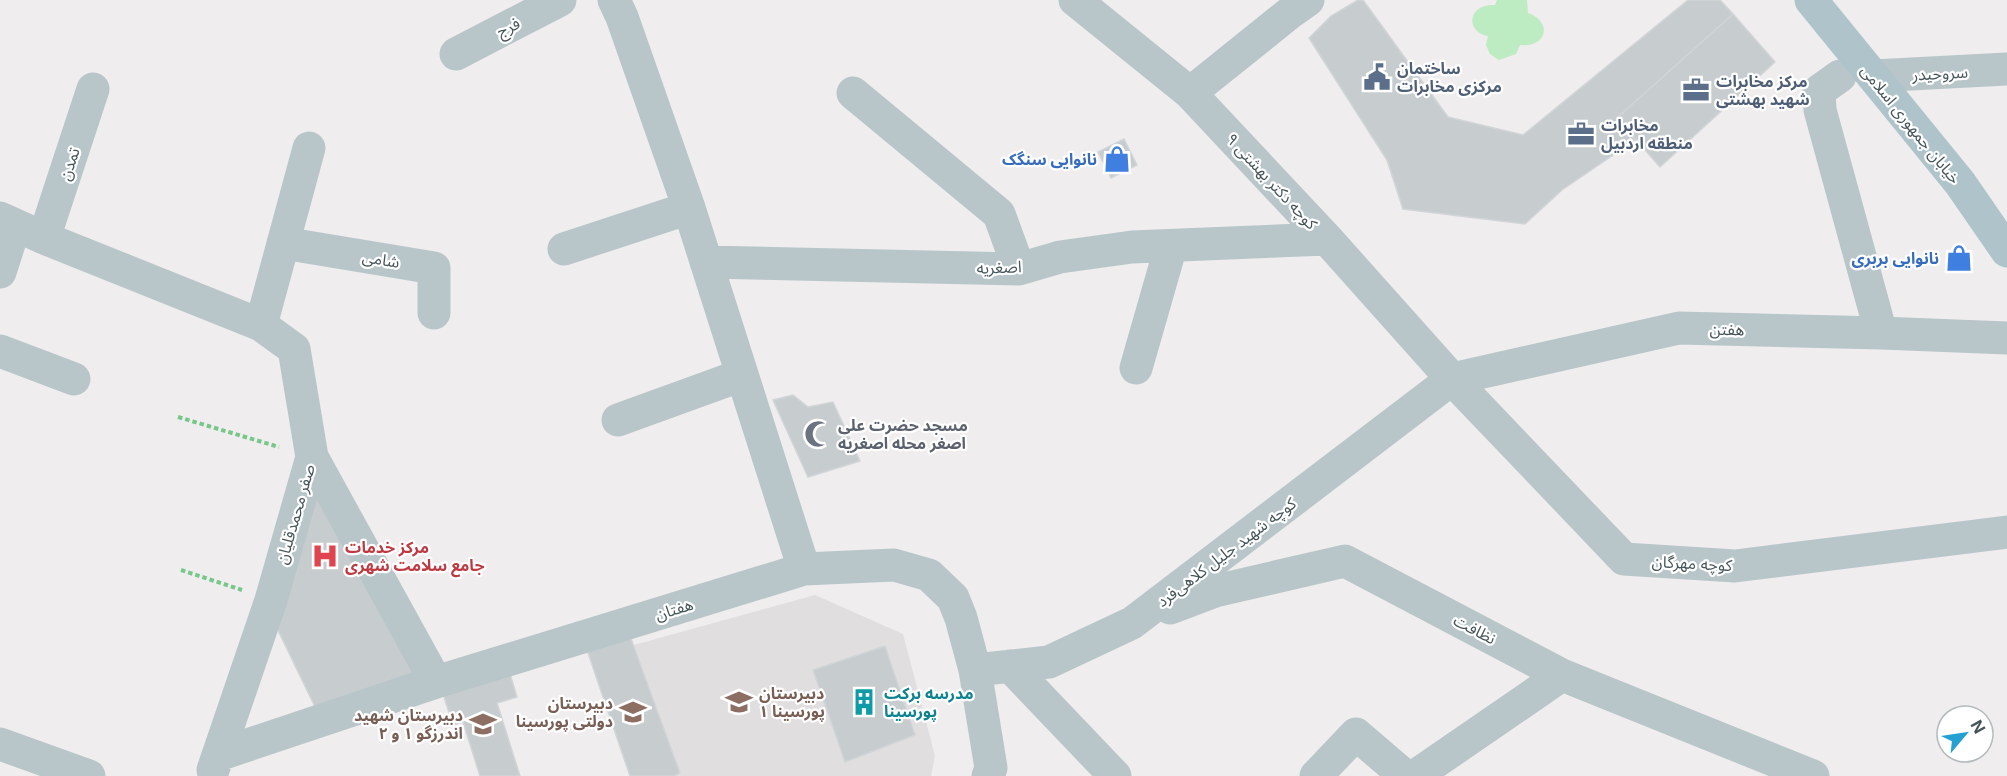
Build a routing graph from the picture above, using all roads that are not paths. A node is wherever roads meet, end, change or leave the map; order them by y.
1 (560, 0) edge
2 (1076, 0) edge
3 (1811, 0) edge
4 (1294, 4) edge
5 (625, 6) edge
6 (456, 54) dead end
7 (2007, 69) edge
8 (1840, 75) dead end
9 (1873, 76) junction
10 (93, 89) dead end
11 (853, 93) dead end
12 (1190, 93) junction
13 (309, 148) dead end
14 (689, 208) junction
15 (8, 221) edge
16 (44, 238) junction
17 (1327, 239) junction
18 (283, 243) junction
19 (1171, 246) junction
20 (564, 249) dead end
21 (2007, 250) edge
22 (706, 262) junction
23 (1019, 270) junction
24 (0, 272) edge
25 (434, 314) dead end
26 (261, 325) junction
27 (1881, 333) junction
28 (2007, 338) edge
29 (0, 351) edge
30 (1136, 368) dead end
31 (742, 375) junction
32 (74, 379) dead end
33 (1452, 379) junction
34 (618, 420) dead end
35 (312, 457) junction
36 (2007, 532) edge
37 (804, 569) junction
38 (1132, 623) junction
39 (1010, 666) junction
40 (975, 670) junction
41 (1562, 675) junction
42 (436, 682) junction
43 (0, 744) edge
44 (215, 765) edge
45 (89, 776) edge
46 (988, 776) edge
47 (1115, 776) edge
48 (1316, 776) edge
49 (1405, 776) edge
50 (1415, 776) edge
51 (1813, 776) edge

1 - 6 street, فرج
2 - 12 street, کوچه دکتر بهشتی ۹
3 - 9 main road, خیابان جمهوری اسلامی
4 - 12 street
5 - 14 street
7 - 9 street, سروحیدر
8 - 27 street
9 - 21 main road, خیابان جمهوری اسلامی
10 - 16 street, تمدن
11 - 23 street
12 - 17 street, کوچه دکتر بهشتی ۹
13 - 18 street
14 - 20 street
14 - 22 street
15 - 16 street, صفر محمدقلیان
15 - 24 street
16 - 26 street, صفر محمدقلیان
17 - 19 street, اصغریه
17 - 33 street, کوچه دکتر بهشتی ۹
18 - 25 street, شامی
18 - 26 street
19 - 23 street, اصغریه
19 - 30 street
22 - 23 street, اصغریه
22 - 31 street
26 - 35 street, صفر محمدقلیان
27 - 28 street, هفتن
27 - 33 street, هفتن
29 - 32 street
31 - 34 street
31 - 37 street
33 - 36 street, کوچه مهرگان
33 - 38 street, کوچه شهید جلیل کلاهی‌فرد
35 - 42 street
35 - 44 street, صفر محمدقلیان
37 - 40 street, هفتان
37 - 42 street, هفتان
38 - 39 street, کوچه شهید جلیل کلاهی‌فرد
38 - 41 street, نظافت
39 - 40 street, کوچه شهید جلیل کلاهی‌فرد
39 - 47 street
40 - 46 street, هفتان
41 - 50 street
41 - 51 street, نظافت
42 - 44 street, هفتان
43 - 45 street
48 - 49 street

